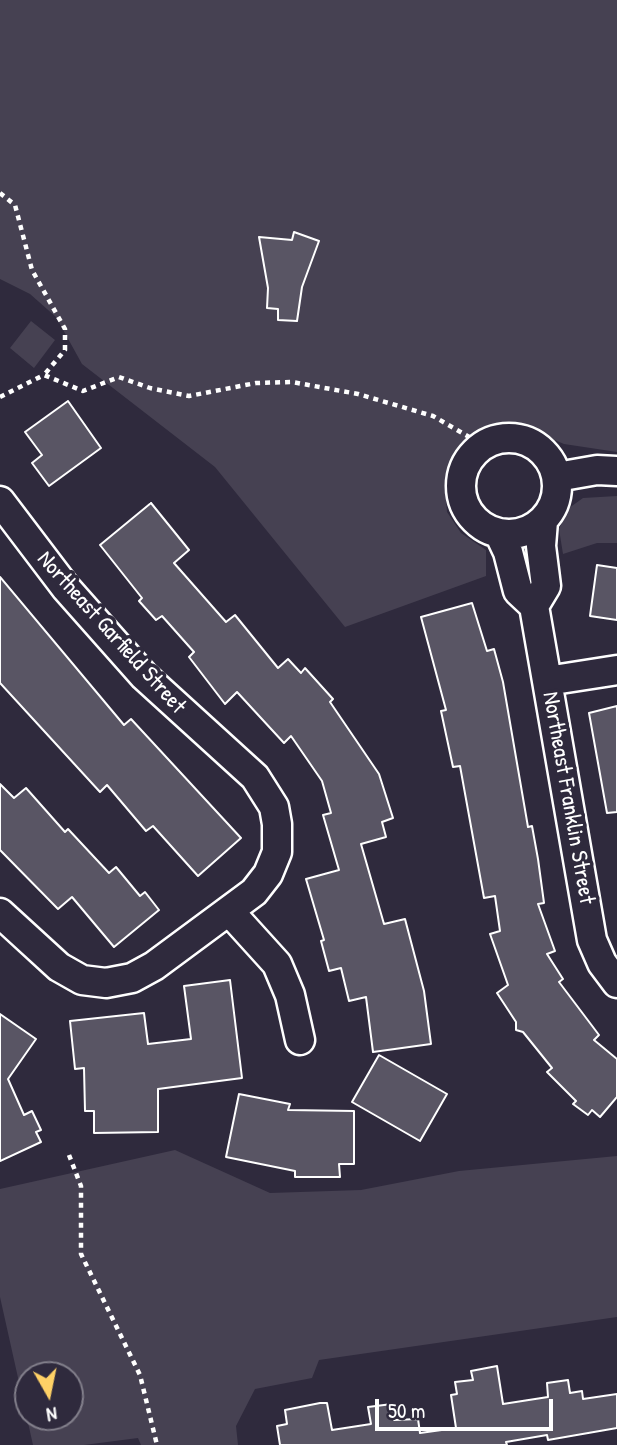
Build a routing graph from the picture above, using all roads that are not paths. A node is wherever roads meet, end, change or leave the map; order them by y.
1 (617, 471) edge
2 (556, 477) junction
3 (0, 501) edge
4 (543, 521) junction
5 (499, 533) junction
6 (534, 606) junction
7 (617, 670) edge
8 (547, 681) junction
9 (229, 911) junction
10 (0, 913) edge
11 (612, 969) edge
12 (300, 1040) dead end

1 - 2 street
2 - 4 street
2 - 5 street
3 - 9 street, Northeast Garfield Street
4 - 5 street
4 - 6 street, Northeast Franklin Street
5 - 6 street, Northeast Franklin Street
6 - 8 street, Northeast Franklin Street
7 - 8 street
8 - 11 street, Northeast Franklin Street
9 - 10 street
9 - 12 street

